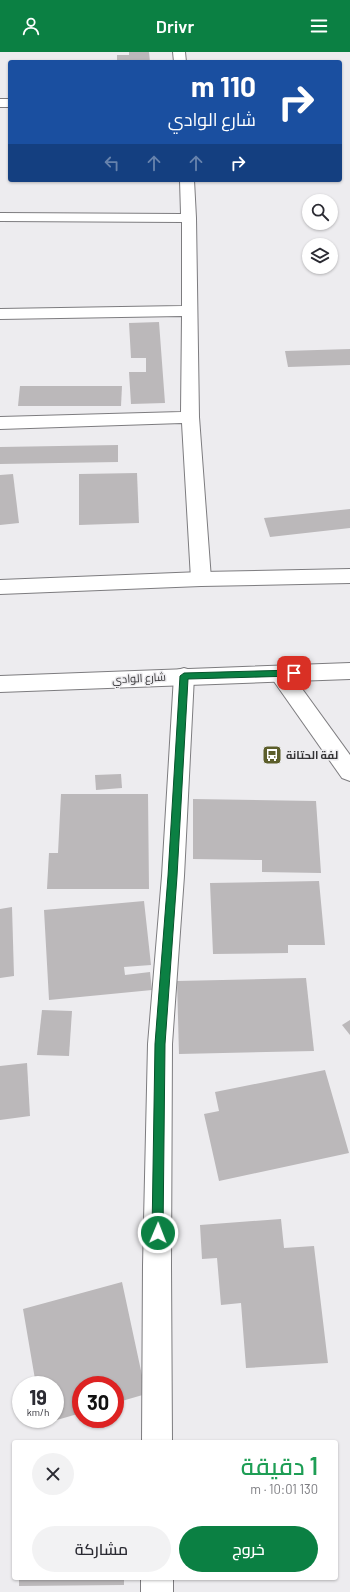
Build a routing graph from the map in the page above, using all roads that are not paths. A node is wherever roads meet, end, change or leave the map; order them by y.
1 (187, 182) edge
2 (0, 217) edge
3 (189, 218) junction
4 (188, 311) junction
5 (0, 314) edge
6 (190, 417) junction
7 (0, 423) edge
8 (350, 576) edge
9 (201, 579) junction
10 (0, 587) edge
11 (350, 671) edge
12 (280, 674) junction
13 (184, 676) junction
14 (0, 684) edge
15 (350, 772) edge
16 (157, 1440) edge
17 (157, 1580) edge
18 (157, 1592) edge

1 - 3 street
2 - 3 street
3 - 4 street
4 - 5 street
4 - 6 street
6 - 7 street
6 - 9 street
8 - 9 street
9 - 10 street
11 - 12 street, شارع الوادي
12 - 13 street, شارع الوادي
12 - 15 street
13 - 14 street, شارع الوادي
13 - 16 street
17 - 18 street

